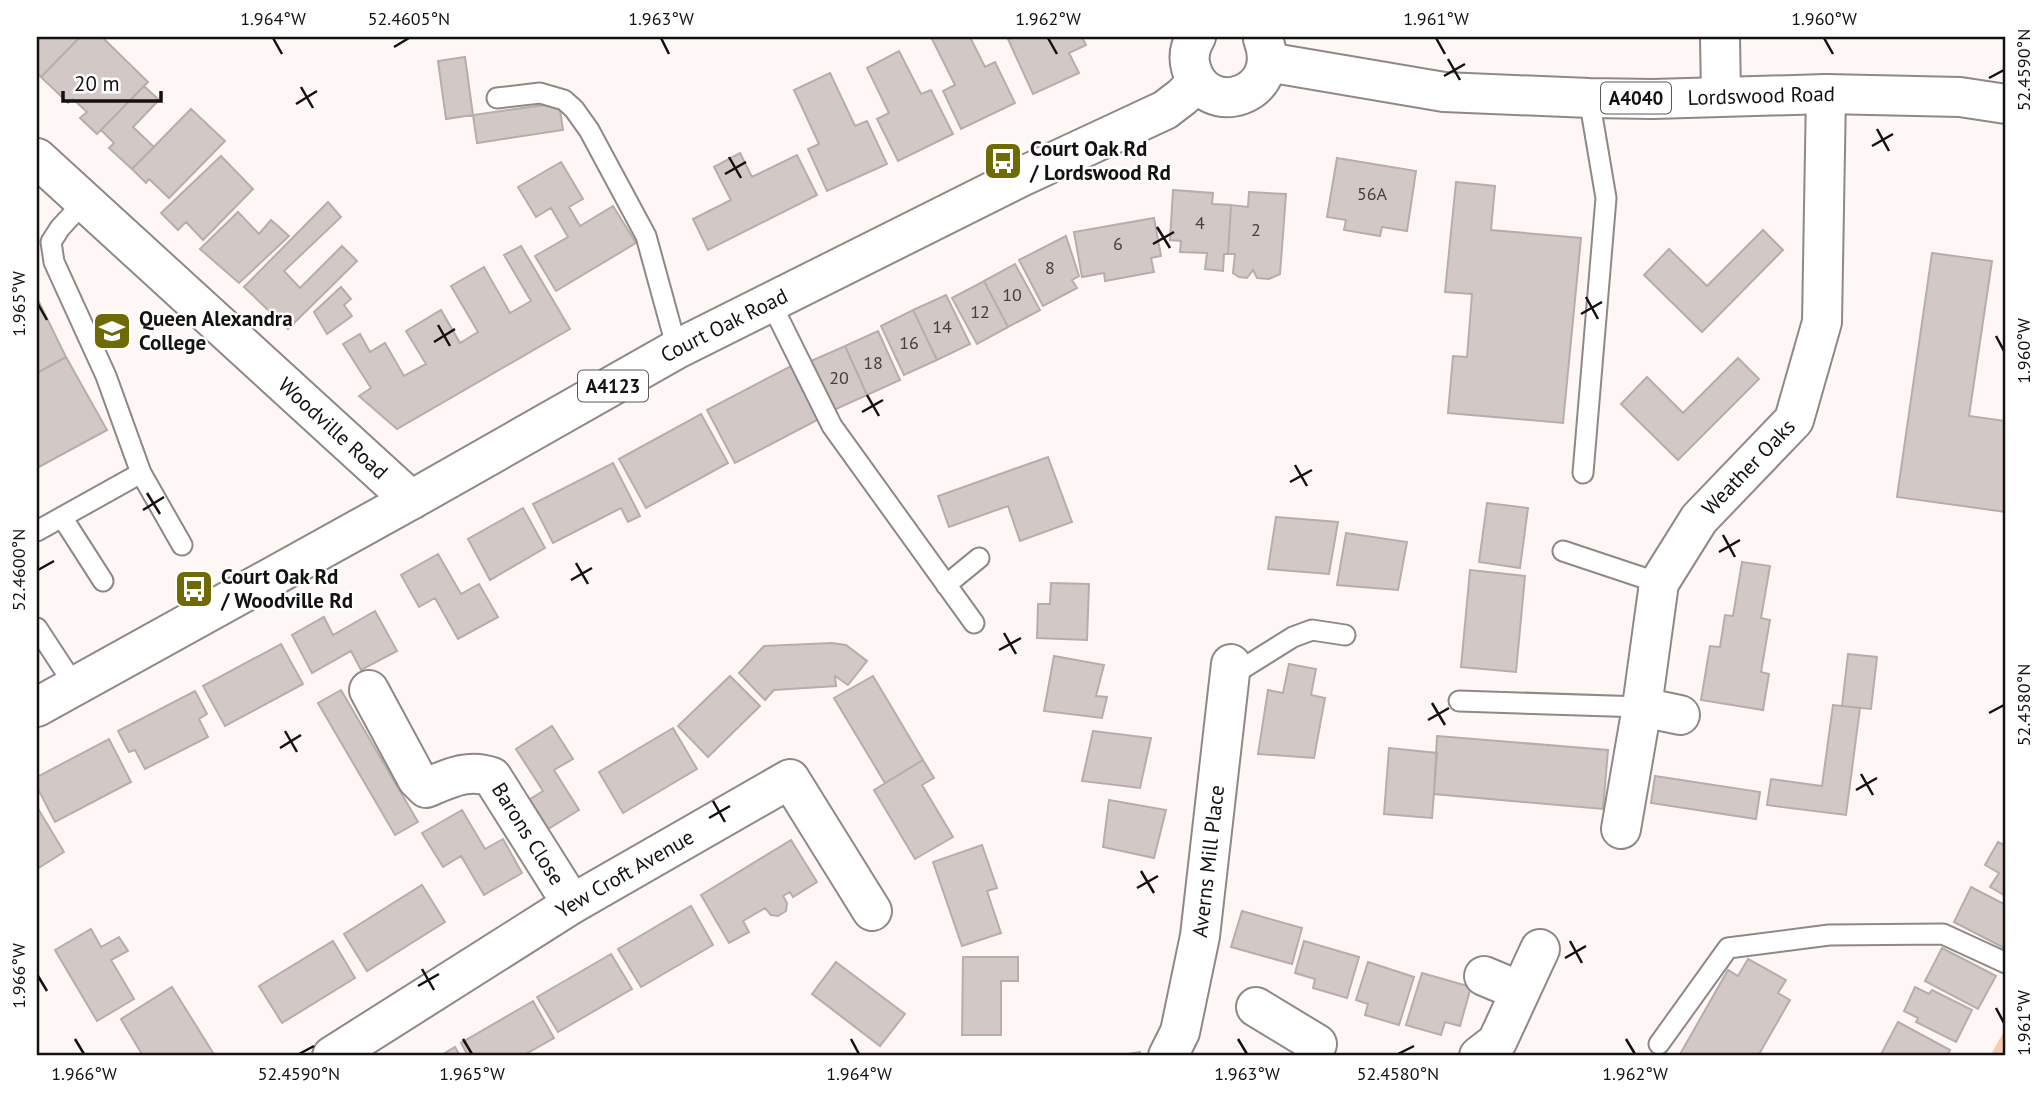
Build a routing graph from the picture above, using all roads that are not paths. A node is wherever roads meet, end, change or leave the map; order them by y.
1 (1196, 37) edge
2 (1720, 37) edge
3 (1264, 50) edge
4 (1197, 82) junction
5 (1826, 94) junction
6 (1721, 95) junction
7 (497, 98) dead end
8 (1589, 98) junction
9 (2006, 104) edge
10 (37, 158) edge
11 (84, 202) junction
12 (770, 301) junction
13 (677, 349) junction
14 (141, 473) junction
15 (1583, 473) dead end
16 (411, 500) junction
17 (62, 517) junction
18 (37, 531) edge
19 (182, 545) dead end
20 (1563, 551) dead end
21 (979, 558) dead end
22 (103, 581) dead end
23 (1659, 583) junction
24 (946, 585) junction
25 (974, 623) dead end
26 (37, 628) edge
27 (1345, 635) dead end
28 (1230, 670) joint
29 (75, 686) junction
30 (369, 690) dead end
31 (1459, 701) dead end
32 (1642, 706) junction
33 (37, 708) edge
34 (1680, 715) dead end
35 (1621, 829) dead end
36 (572, 904) junction
37 (872, 911) dead end
38 (1540, 949) dead end
39 (2006, 963) edge
40 (1483, 976) dead end
41 (1520, 991) junction
42 (1256, 1007) dead end
43 (1659, 1044) dead end
44 (1322, 1052) edge
45 (332, 1056) edge
46 (1168, 1056) edge
47 (1479, 1056) edge

1 - 4 street
2 - 6 street
3 - 4 street
3 - 8 street, Lordswood Road / A4040
4 - 12 street, Court Oak Road / A4123
5 - 6 street, Lordswood Road / A4040
5 - 9 street, Lordswood Road / A4040
5 - 23 street, Weather Oaks
6 - 8 street, Lordswood Road / A4040
7 - 13 lane
8 - 15 lane
10 - 11 street, Woodville Road
11 - 14 lane
11 - 16 street, Woodville Road
12 - 13 street, Court Oak Road / A4123
12 - 24 lane
13 - 16 street, Court Oak Road / A4123
14 - 17 lane
14 - 19 lane
16 - 29 street, Court Oak Road / A4123
17 - 18 lane
17 - 22 lane
20 - 23 lane
21 - 24 lane
23 - 32 street, Weather Oaks
24 - 25 lane
26 - 29 lane
27 - 28 lane
28 - 46 street, Averns Mill Place
29 - 33 street, Court Oak Road / A4123
30 - 36 street, Barons Close
31 - 32 lane
32 - 34 street
32 - 35 street, Weather Oaks
36 - 37 street, Yew Croft Avenue
36 - 45 street, Yew Croft Avenue
38 - 41 street
39 - 43 lane
40 - 41 street
41 - 47 street
42 - 44 street

